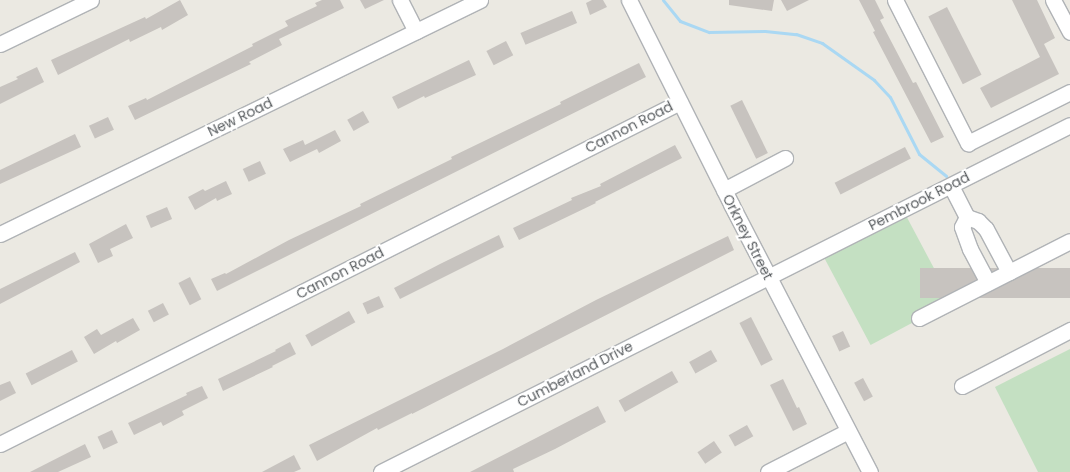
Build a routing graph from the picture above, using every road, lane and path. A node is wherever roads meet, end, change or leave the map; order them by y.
1 (91, 0) edge
2 (400, 0) edge
3 (480, 0) edge
4 (629, 0) edge
5 (895, 0) edge
6 (1053, 0) edge
7 (416, 31) junction
8 (1070, 32) edge
9 (0, 44) edge
10 (1070, 92) edge
11 (680, 102) junction
12 (1070, 125) edge
13 (785, 158) dead end
14 (950, 186) junction
15 (724, 190) junction
16 (967, 217) junction
17 (0, 234) edge
18 (1070, 241) edge
19 (1009, 272) junction
20 (769, 277) junction
21 (988, 283) junction
22 (919, 318) dead end
23 (1070, 330) edge
24 (962, 386) dead end
25 (848, 431) junction
26 (0, 444) edge
27 (381, 472) edge
28 (768, 472) edge
29 (870, 472) edge

1 - 9 street
2 - 7 street
3 - 7 street, New Road
4 - 11 street, Orkney Street
5 - 10 street
6 - 8 street
7 - 17 street, New Road
11 - 15 street, Orkney Street
11 - 26 street, Cannon Road
12 - 14 street, Pembrook Road
13 - 15 street
14 - 16 street
14 - 20 street, Pembrook Road
15 - 20 street, Orkney Street
16 - 19 street
16 - 21 street
18 - 19 street
19 - 21 street
20 - 25 street, Orkney Street
20 - 27 street, Cumberland Drive
21 - 22 street
23 - 24 street
25 - 28 street
25 - 29 street, Orkney Street

